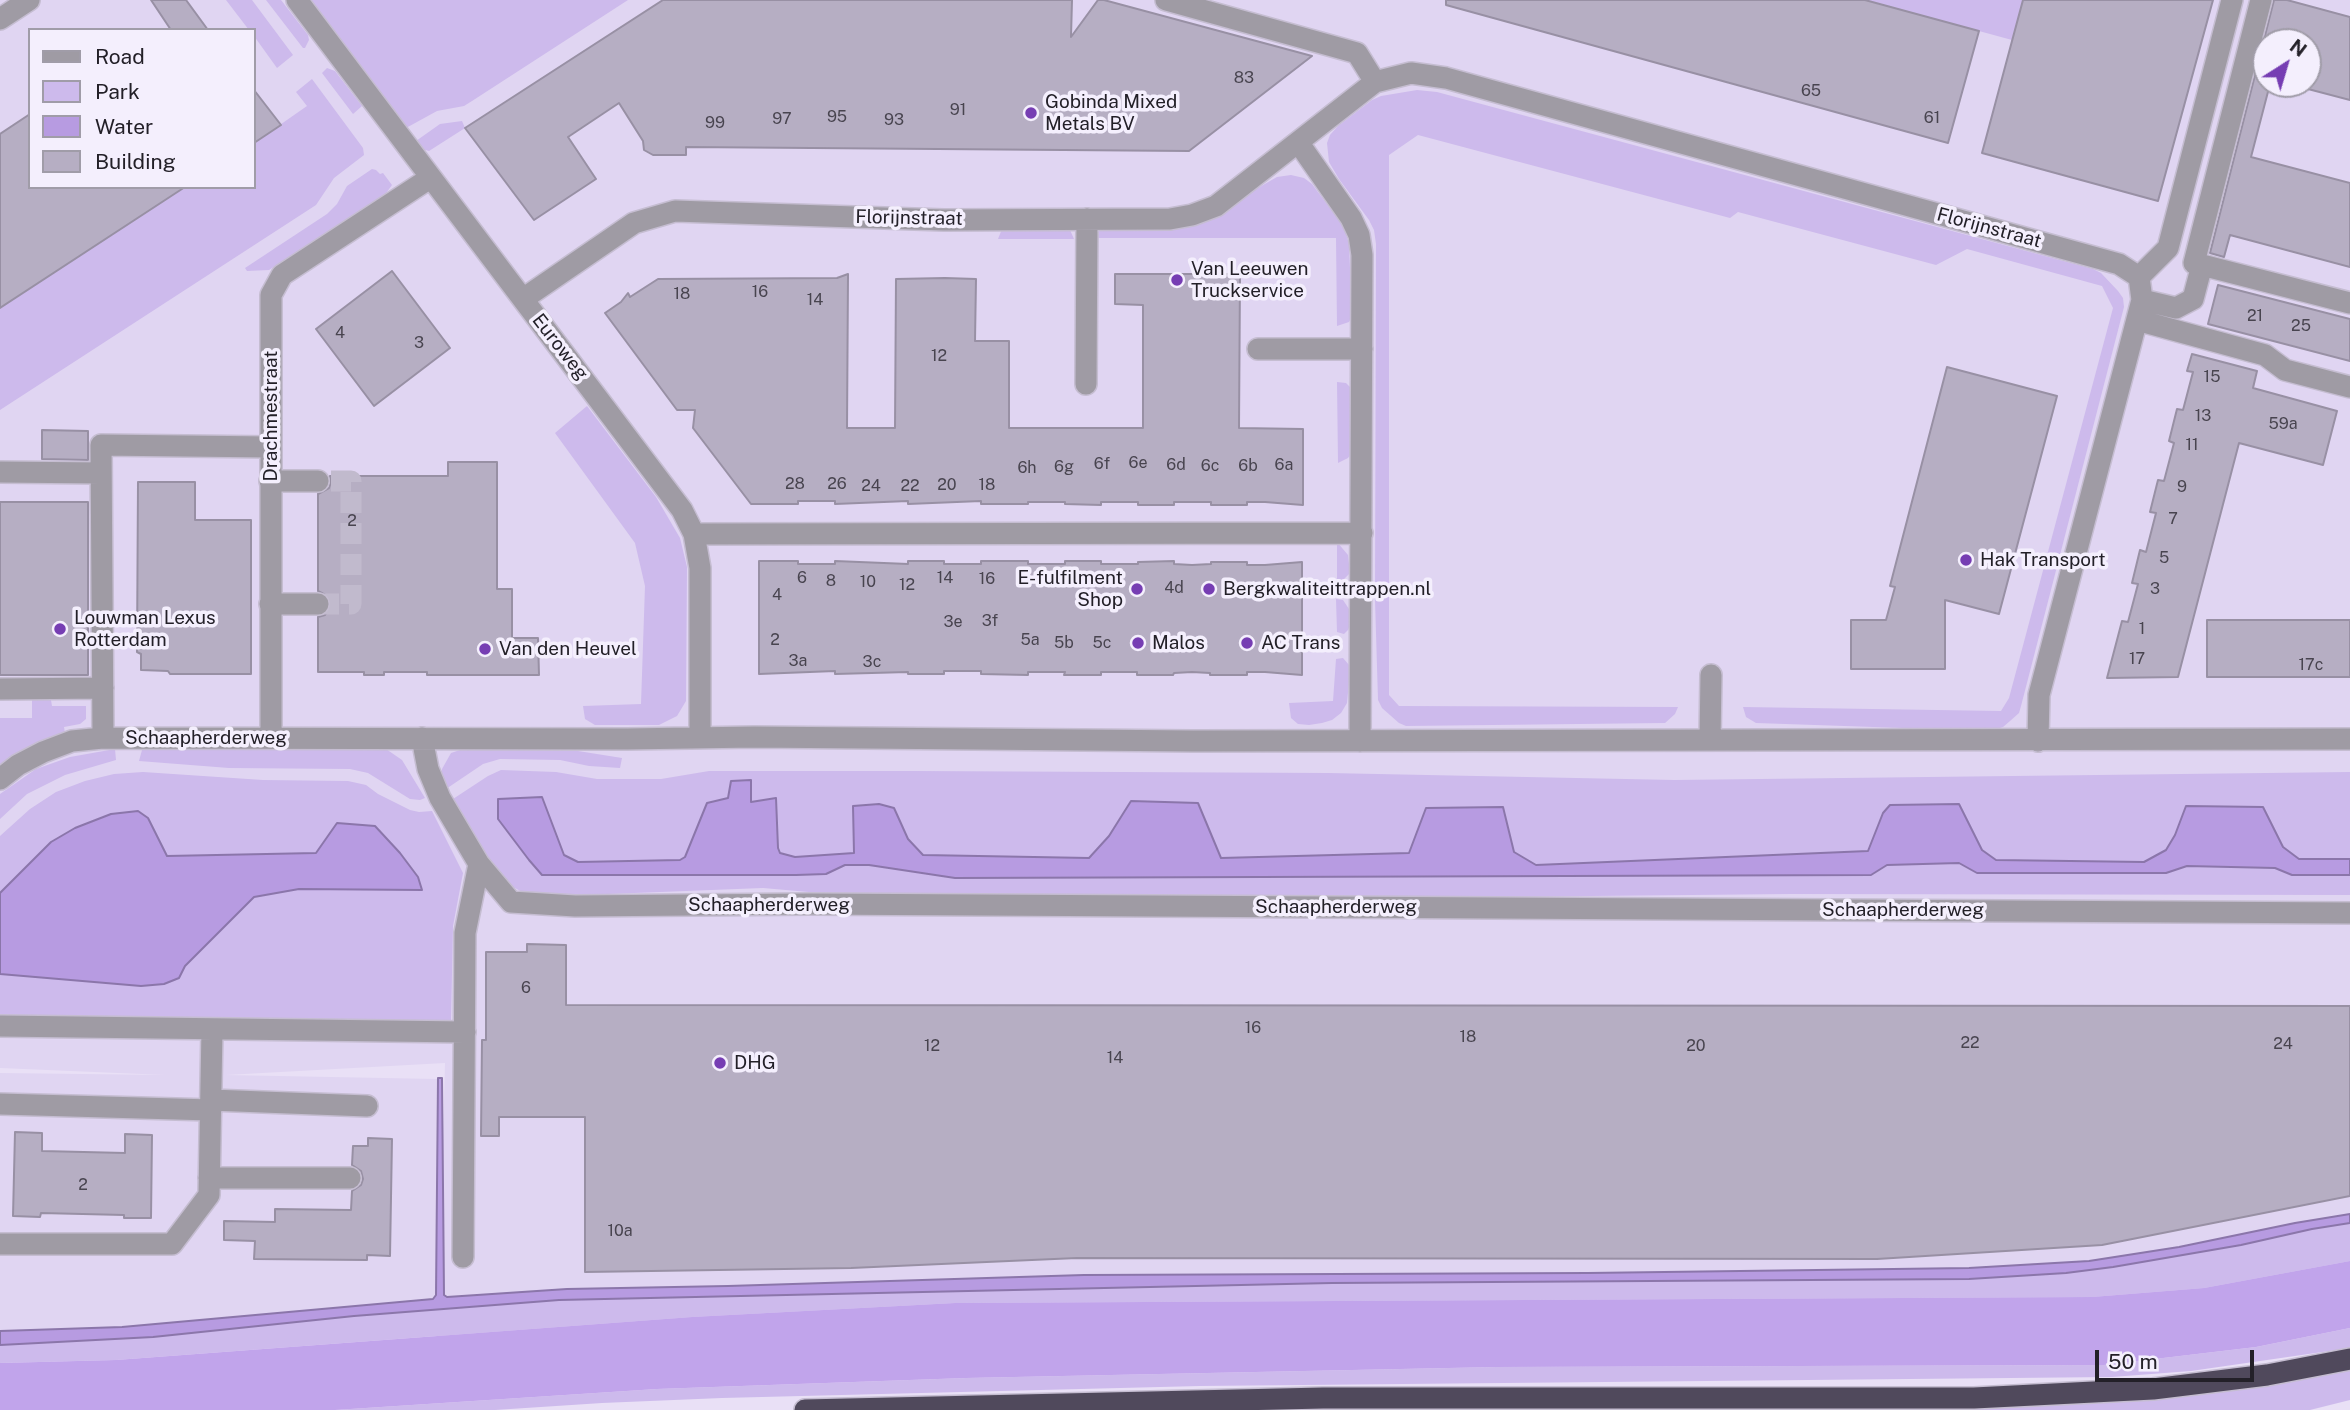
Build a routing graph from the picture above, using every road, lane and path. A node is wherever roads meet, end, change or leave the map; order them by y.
1 (29, 0) edge
2 (297, 0) edge
3 (1166, 0) edge
4 (2232, 0) edge
5 (2261, 0) edge
6 (0, 19) edge
7 (1376, 82) junction
8 (1298, 142) junction
9 (430, 178) junction
10 (1087, 219) junction
11 (2203, 265) junction
12 (2139, 277) junction
13 (523, 299) junction
14 (2350, 303) edge
15 (2139, 310) junction
16 (1258, 349) dead end
17 (1362, 349) junction
18 (1086, 384) dead end
19 (2350, 387) edge
20 (270, 447) junction
21 (0, 472) edge
22 (101, 473) junction
23 (270, 481) junction
24 (318, 481) tunnel mouth
25 (1362, 533) junction
26 (694, 534) junction
27 (270, 604) junction
28 (318, 604) tunnel mouth
29 (1711, 675) dead end
30 (103, 688) junction
31 (0, 689) edge
32 (103, 738) junction
33 (271, 738) junction
34 (422, 738) junction
35 (700, 738) junction
36 (1710, 740) junction
37 (2350, 740) edge
38 (1360, 741) junction
39 (2038, 741) junction
40 (0, 779) edge
41 (479, 864) junction
42 (2350, 913) edge
43 (0, 1026) edge
44 (212, 1029) junction
45 (465, 1032) junction
46 (0, 1104) edge
47 (211, 1105) junction
48 (367, 1106) dead end
49 (209, 1178) junction
50 (350, 1178) dead end
51 (0, 1244) edge
52 (463, 1257) dead end
53 (2350, 1359) edge
54 (805, 1410) edge

1 - 6 street
2 - 9 street, Euroweg
3 - 7 street
4 - 12 street
5 - 11 street
7 - 8 street, Florijnstraat
7 - 12 street, Florijnstraat
8 - 10 street, Florijnstraat
8 - 17 street
9 - 13 street, Euroweg
9 - 20 street, Drachmestraat
10 - 13 street, Florijnstraat
10 - 18 street
11 - 14 street
11 - 15 street
12 - 15 street
13 - 26 street, Euroweg
15 - 19 street
15 - 39 street
16 - 17 street
17 - 25 street
20 - 22 street
20 - 23 street, Drachmestraat
21 - 22 street
22 - 30 street
23 - 24 street
23 - 27 street, Drachmestraat
25 - 26 street
25 - 38 street
26 - 35 street, Euroweg
27 - 28 street
27 - 33 street, Drachmestraat
29 - 36 street
30 - 31 street
30 - 32 street
32 - 33 street, Schaapherderweg
32 - 40 street, Schaapherderweg
33 - 34 street, Schaapherderweg
34 - 35 street, Schaapherderweg
34 - 41 street, Schaapherderweg
35 - 38 street, Schaapherderweg
36 - 38 street, Schaapherderweg
36 - 39 street, Schaapherderweg
37 - 39 street, Schaapherderweg
41 - 42 street, Schaapherderweg
41 - 45 street
43 - 44 street
44 - 45 street
44 - 47 street
45 - 52 street
46 - 47 street
47 - 48 street
47 - 49 street
49 - 50 street
49 - 51 street
53 - 54 highway

